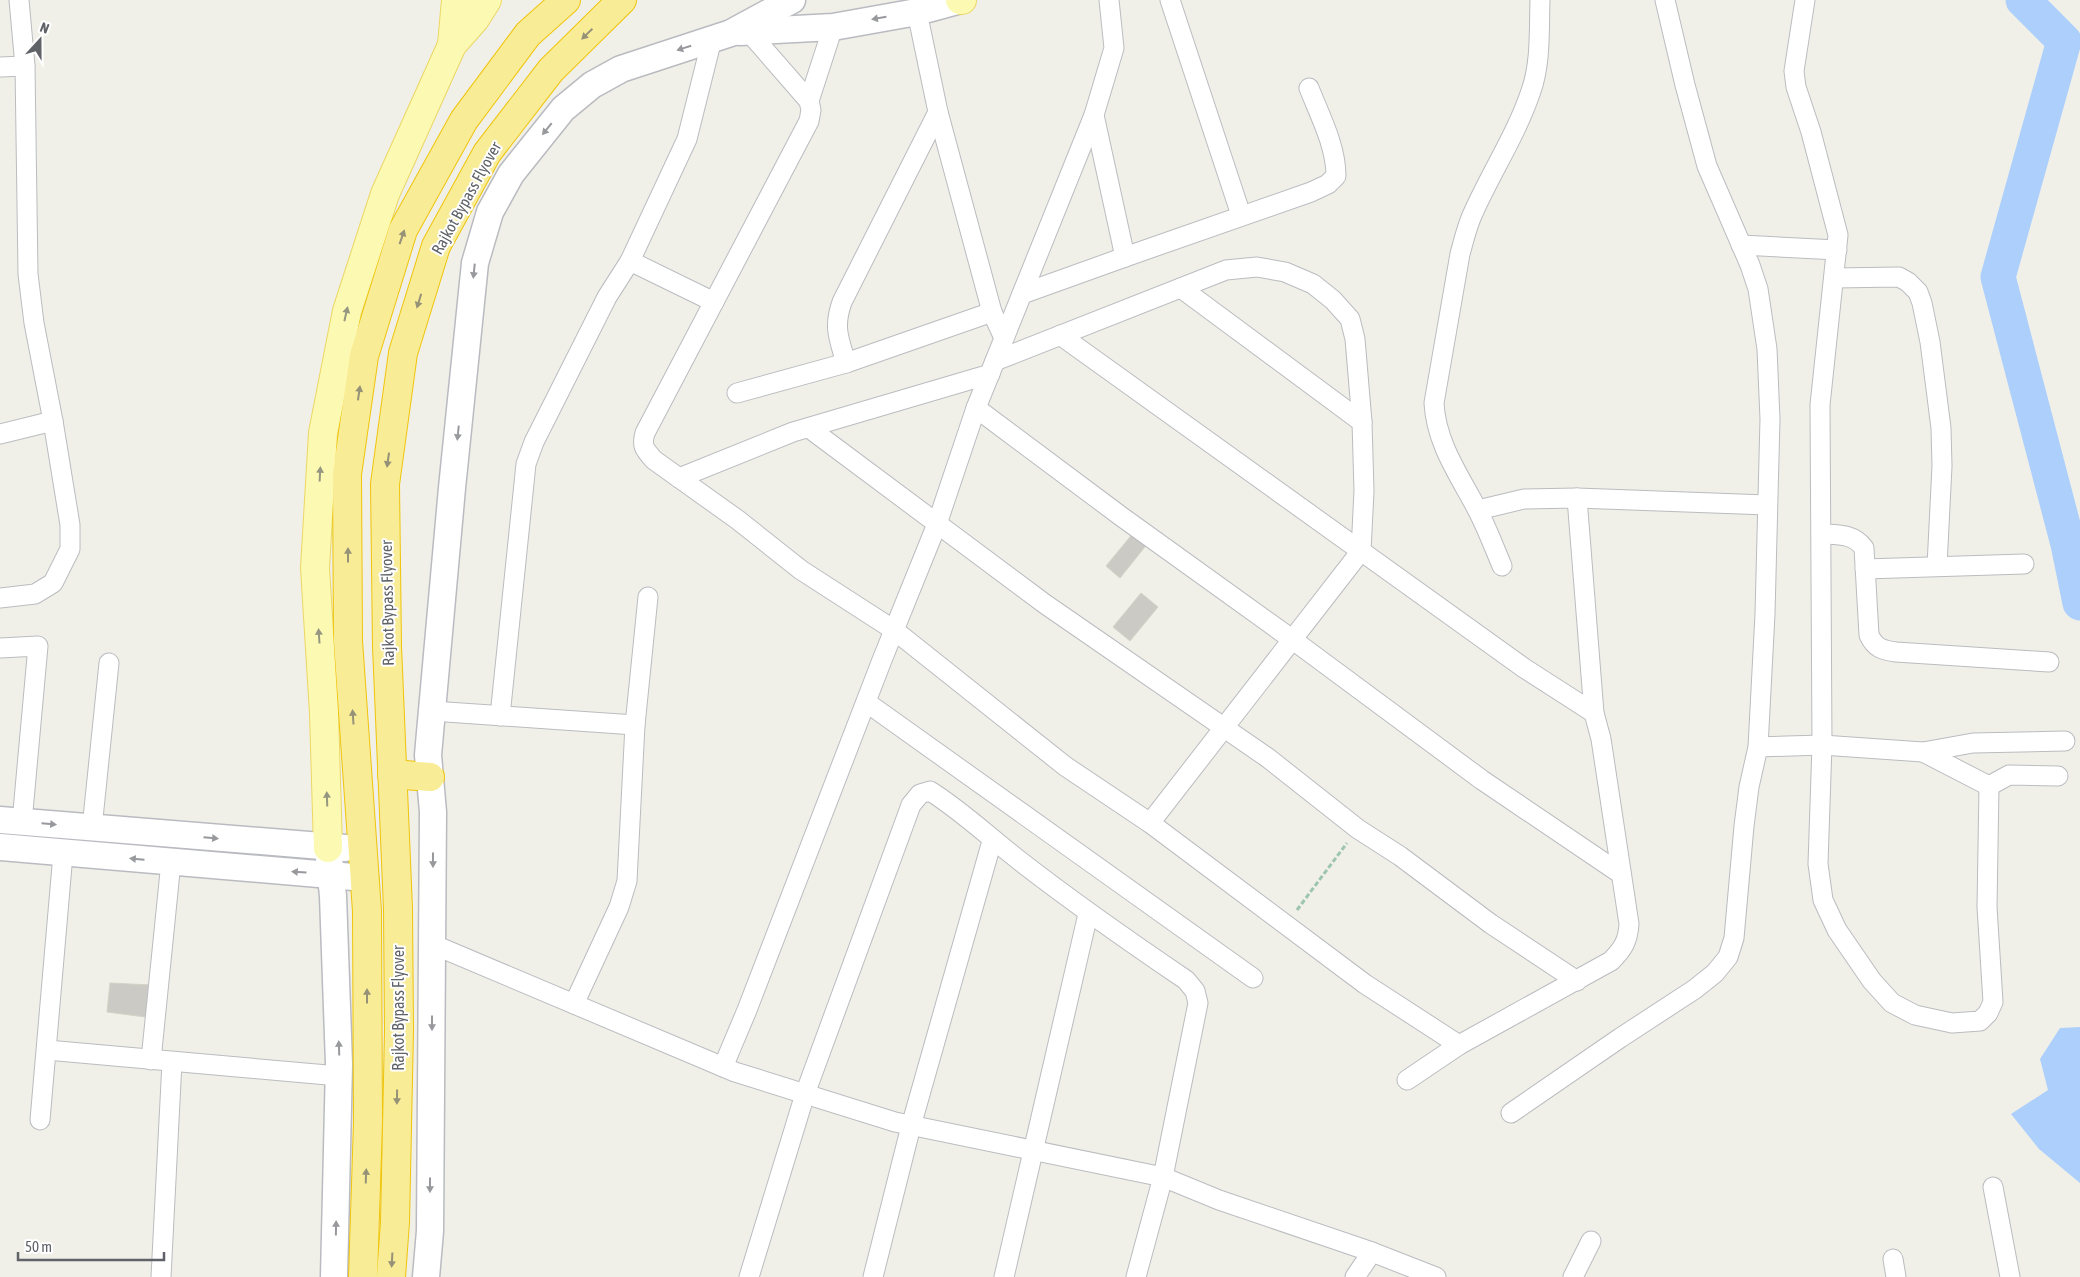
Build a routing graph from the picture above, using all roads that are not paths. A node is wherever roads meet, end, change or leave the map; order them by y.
1 (19, 0) edge
2 (456, 0) edge
3 (487, 0) edge
4 (566, 0) edge
5 (622, 0) edge
6 (792, 0) edge
7 (961, 0) edge
8 (1109, 0) edge
9 (1170, 0) edge
10 (1540, 0) edge
11 (1665, 0) edge
12 (1805, 0) edge
13 (917, 12) junction
14 (833, 27) junction
15 (731, 35) junction
16 (452, 45) junction
17 (25, 66) junction
18 (0, 67) edge
19 (1309, 88) dead end
20 (809, 101) junction
21 (938, 112) junction
22 (1094, 115) junction
23 (1241, 215) junction
24 (1741, 245) junction
25 (1837, 250) junction
26 (1125, 257) junction
27 (630, 261) junction
28 (1834, 278) junction
29 (1181, 288) junction
30 (1022, 294) junction
31 (714, 302) junction
32 (992, 312) junction
33 (1060, 335) junction
34 (1004, 338) junction
35 (846, 363) junction
36 (992, 367) junction
37 (737, 393) dead end
38 (976, 408) junction
39 (53, 421) junction
40 (1362, 422) junction
41 (810, 428) junction
42 (0, 434) edge
43 (678, 478) junction
44 (1577, 498) junction
45 (1767, 505) junction
46 (1478, 510) junction
47 (937, 524) junction
48 (1821, 534) junction
49 (1361, 551) junction
50 (2024, 564) dead end
51 (1502, 566) dead end
52 (1937, 566) junction
53 (1865, 569) junction
54 (648, 597) dead end
55 (0, 598) edge
56 (894, 630) junction
57 (1293, 640) junction
58 (0, 648) edge
59 (2049, 662) dead end
60 (108, 664) dead end
61 (866, 702) junction
62 (432, 711) junction
63 (1594, 713) junction
64 (500, 716) junction
65 (635, 725) junction
66 (1224, 727) junction
67 (2065, 741) dead end
68 (1822, 745) junction
69 (1758, 747) junction
70 (1923, 752) junction
71 (392, 774) junction
72 (2058, 776) dead end
73 (430, 777) junction
74 (1989, 786) junction
75 (11, 821) edge
76 (1150, 823) junction
77 (92, 828) junction
78 (992, 840) junction
79 (0, 847) edge
80 (328, 848) junction
81 (362, 849) junction
82 (63, 854) junction
83 (171, 862) junction
84 (1621, 874) junction
85 (331, 875) junction
86 (364, 878) junction
87 (1088, 914) junction
88 (432, 944) junction
89 (1253, 978) dead end
90 (1578, 981) junction
91 (574, 1004) junction
92 (1460, 1045) junction
93 (47, 1050) junction
94 (151, 1060) junction
95 (172, 1062) junction
96 (723, 1067) junction
97 (339, 1076) junction
98 (1407, 1080) dead end
99 (805, 1094) junction
100 (1511, 1113) dead end
101 (40, 1120) dead end
102 (911, 1126) junction
103 (1032, 1150) junction
104 (1163, 1177) junction
105 (1993, 1187) dead end
106 (1591, 1240) dead end
107 (1372, 1252) junction
108 (161, 1277) edge
109 (334, 1277) edge
110 (363, 1277) edge
111 (392, 1277) edge
112 (426, 1277) edge
113 (750, 1277) edge
114 (873, 1277) edge
115 (1004, 1277) edge
116 (1136, 1277) edge
117 (1354, 1277) edge
118 (1436, 1277) edge
119 (1572, 1277) edge
120 (2010, 1277) edge

1 - 17 street
2 - 16 main road
3 - 16 main road
81 -> 4 highway
5 -> 71 highway, Rajkot Bypass Flyover
6 - 15 street
7 - 13 street
8 - 22 street
9 - 23 street
10 - 46 street
11 - 24 street
12 - 25 street
13 -> 14 street
13 - 21 street
14 - 15 street
14 - 20 street
15 - 20 street
15 - 27 street
15 -> 62 street
80 -> 16 main road
17 - 18 street
17 - 39 street
19 - 23 street
20 - 31 street
21 - 32 street
21 - 35 street
22 - 26 street
22 - 30 street
23 - 26 street
24 - 25 street
24 - 45 street
25 - 28 street
26 - 30 street
27 - 31 street
27 - 64 street
28 - 48 street
28 - 52 street
29 - 33 street
29 - 40 street
29 - 40 street
30 - 34 street
31 - 43 street
32 - 34 street
32 - 35 street
33 - 36 street
33 - 49 street
34 - 36 street
35 - 37 street
36 - 38 street
36 - 41 street
38 - 47 street
38 - 57 street
39 - 42 street
39 - 55 street
40 - 49 street
41 - 43 street
41 - 47 street
43 - 56 street
44 - 45 street
44 - 46 street
44 - 63 street
45 - 69 street
46 - 51 street
47 - 56 street
47 - 66 street
48 - 53 street
48 - 68 street
49 - 57 street
49 - 63 street
50 - 52 street
52 - 53 street
53 - 59 street
54 - 65 street
56 - 61 street
56 - 76 street
57 - 66 street
57 - 84 street
58 - 75 street
60 - 77 street
61 - 89 street
61 - 96 street
62 - 64 street
62 - 73 street
63 - 84 street
64 - 65 street
65 - 91 street
66 - 76 street
66 - 90 street
67 - 70 street
68 - 69 street
68 - 70 street
68 - 74 street
69 - 100 street
70 - 74 street
71 - 73 highway
71 -> 111 highway, Rajkot Bypass Flyover
72 - 74 street
73 -> 88 street
75 -> 77 street
76 - 92 street
77 -> 80 street
78 - 87 street
78 - 99 street
78 - 102 street
79 - 82 street
80 - 81 street
80 - 85 street
81 - 86 highway, Rajkot Bypass Flyover
83 -> 82 street
82 - 93 street
85 -> 83 street
83 - 94 street
84 - 90 street
85 - 86 street
97 -> 85 street
110 -> 86 highway, Rajkot Bypass Flyover
87 - 103 street
87 - 104 street
88 - 91 street
88 -> 112 street
90 - 92 street
91 - 96 street
92 - 98 street
93 - 94 street
93 - 101 street
94 - 95 street
95 - 97 street
95 - 108 street
96 - 99 street
109 -> 97 street
99 - 102 street
99 - 113 street
102 - 103 street
102 - 114 street
103 - 104 street
103 - 115 street
104 - 107 street
104 - 116 street
105 - 120 street
106 - 119 street
107 - 117 street
107 - 118 street

